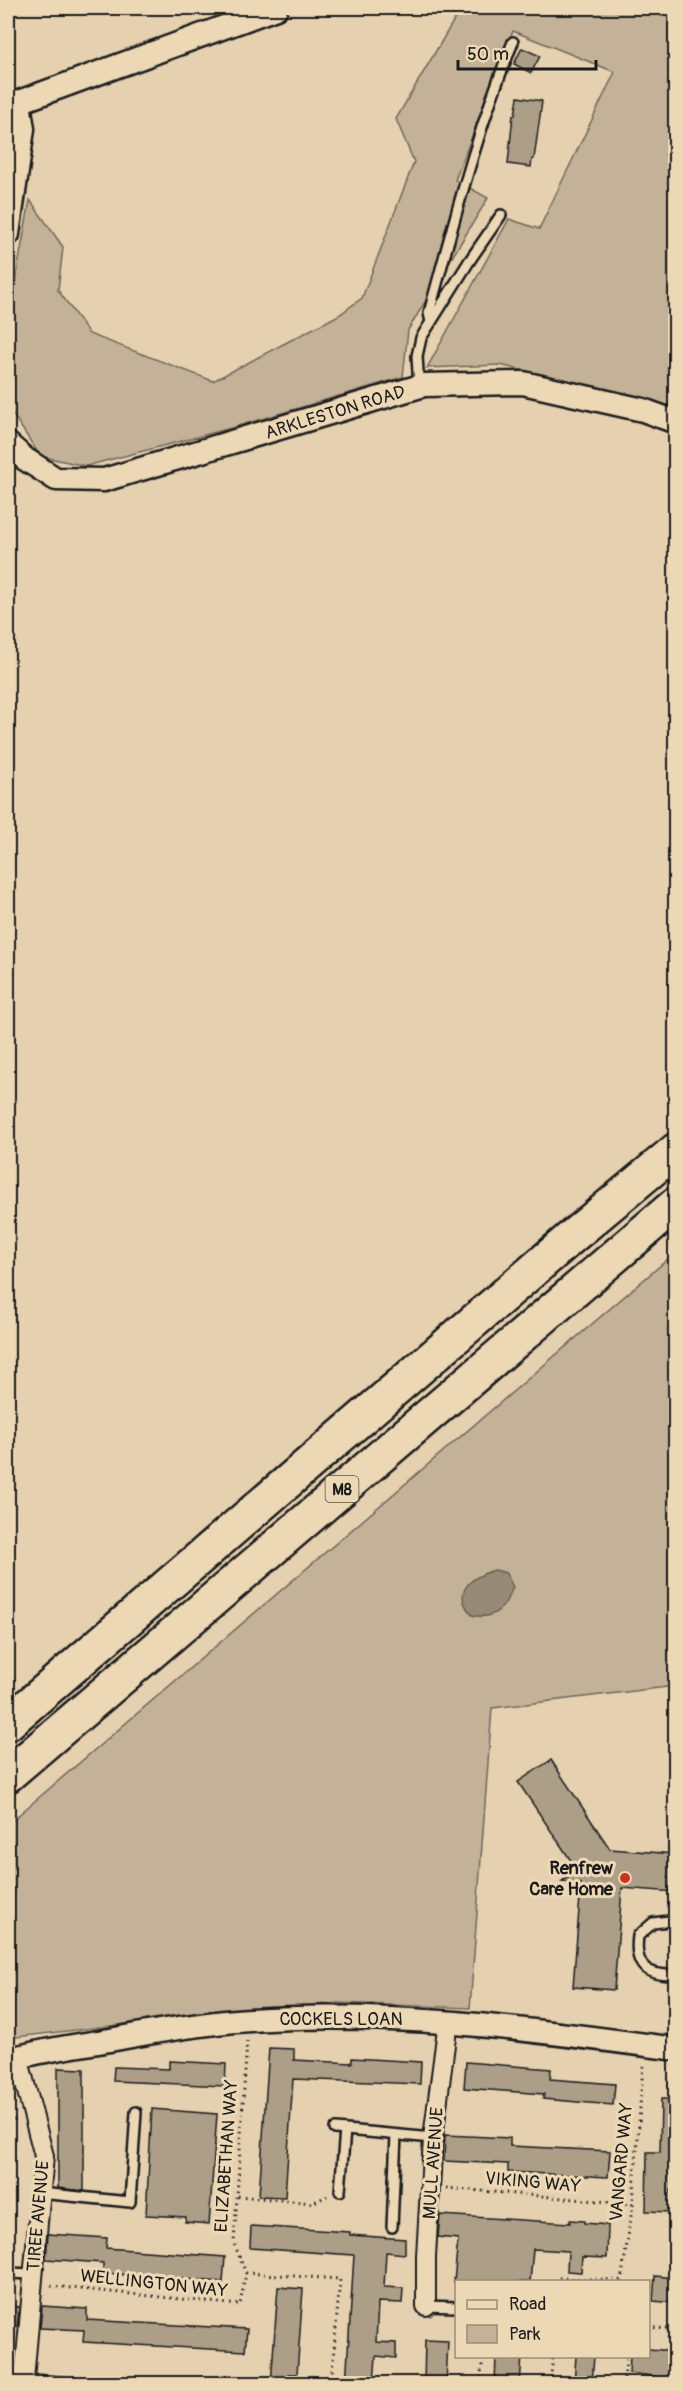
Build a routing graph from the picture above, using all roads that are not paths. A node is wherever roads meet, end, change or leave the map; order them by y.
1 (276, 8) edge
2 (513, 42) dead end
3 (13, 104) edge
4 (501, 214) dead end
5 (8, 234) edge
6 (431, 322) junction
7 (419, 387) junction
8 (675, 422) edge
9 (8, 444) edge
10 (675, 1150) edge
11 (675, 1203) edge
12 (8, 1724) edge
13 (8, 1775) edge
14 (675, 1926) edge
15 (675, 1976) edge
16 (448, 2021) junction
17 (675, 2049) edge
18 (13, 2058) edge
19 (136, 2112) dead end
20 (396, 2134) junction
21 (433, 2138) junction
22 (340, 2191) road end
23 (40, 2193) junction
24 (392, 2227) dead end
25 (8, 2273) edge
26 (33, 2279) junction
27 (426, 2306) joint
28 (455, 2307) edge
29 (16, 2378) edge
30 (81, 2384) edge

1 - 3 street
2 - 6 lane
3 - 5 street
4 - 6 lane
6 - 7 lane
7 - 8 street, ARKLESTON ROAD
7 - 9 street, ARKLESTON ROAD
10 - 12 highway, M8
11 - 13 highway, M8
14 - 15 lane
16 - 17 street, COCKELS LOAN
16 - 18 street, COCKELS LOAN
16 - 21 street, MULL AVENUE
18 - 23 street, TIREE AVENUE
19 - 23 lane
20 - 21 lane
20 - 22 lane
20 - 24 lane
21 - 27 street, MULL AVENUE
23 - 26 street, TIREE AVENUE
25 - 26 lane
26 - 29 street, TIREE AVENUE
27 - 28 lane
29 - 30 lane

